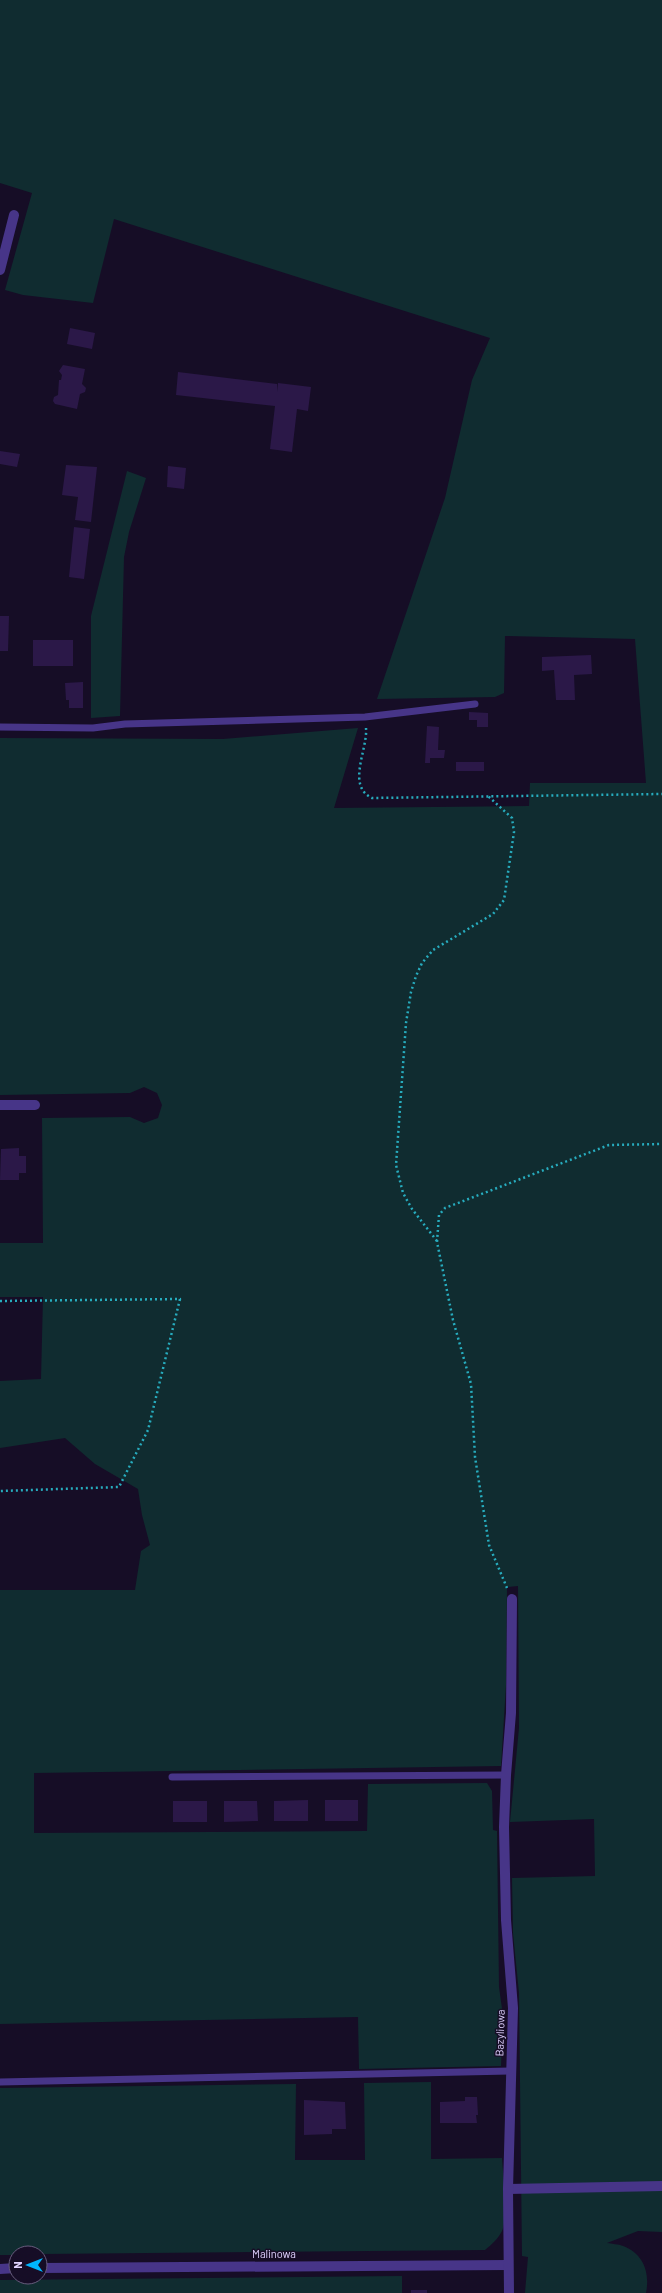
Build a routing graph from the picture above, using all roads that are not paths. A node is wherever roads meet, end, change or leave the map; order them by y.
1 (14, 215) dead end
2 (0, 270) edge
3 (475, 704) dead end
4 (0, 728) edge
5 (0, 1105) edge
6 (35, 1105) dead end
7 (512, 1599) road end
8 (506, 1775) junction
9 (172, 1777) dead end
10 (510, 2072) junction
11 (0, 2082) edge
12 (662, 2186) edge
13 (508, 2189) junction
14 (508, 2264) junction
15 (48, 2268) edge
16 (509, 2293) edge

1 - 2 street
3 - 4 lane
5 - 6 street
7 - 8 street, Bazyliowa
8 - 9 lane
8 - 10 street, Bazyliowa
10 - 11 lane
10 - 13 street, Bazyliowa
12 - 13 street
13 - 14 street, Bazyliowa
14 - 15 street, Malinowa
14 - 16 street, Bazyliowa

